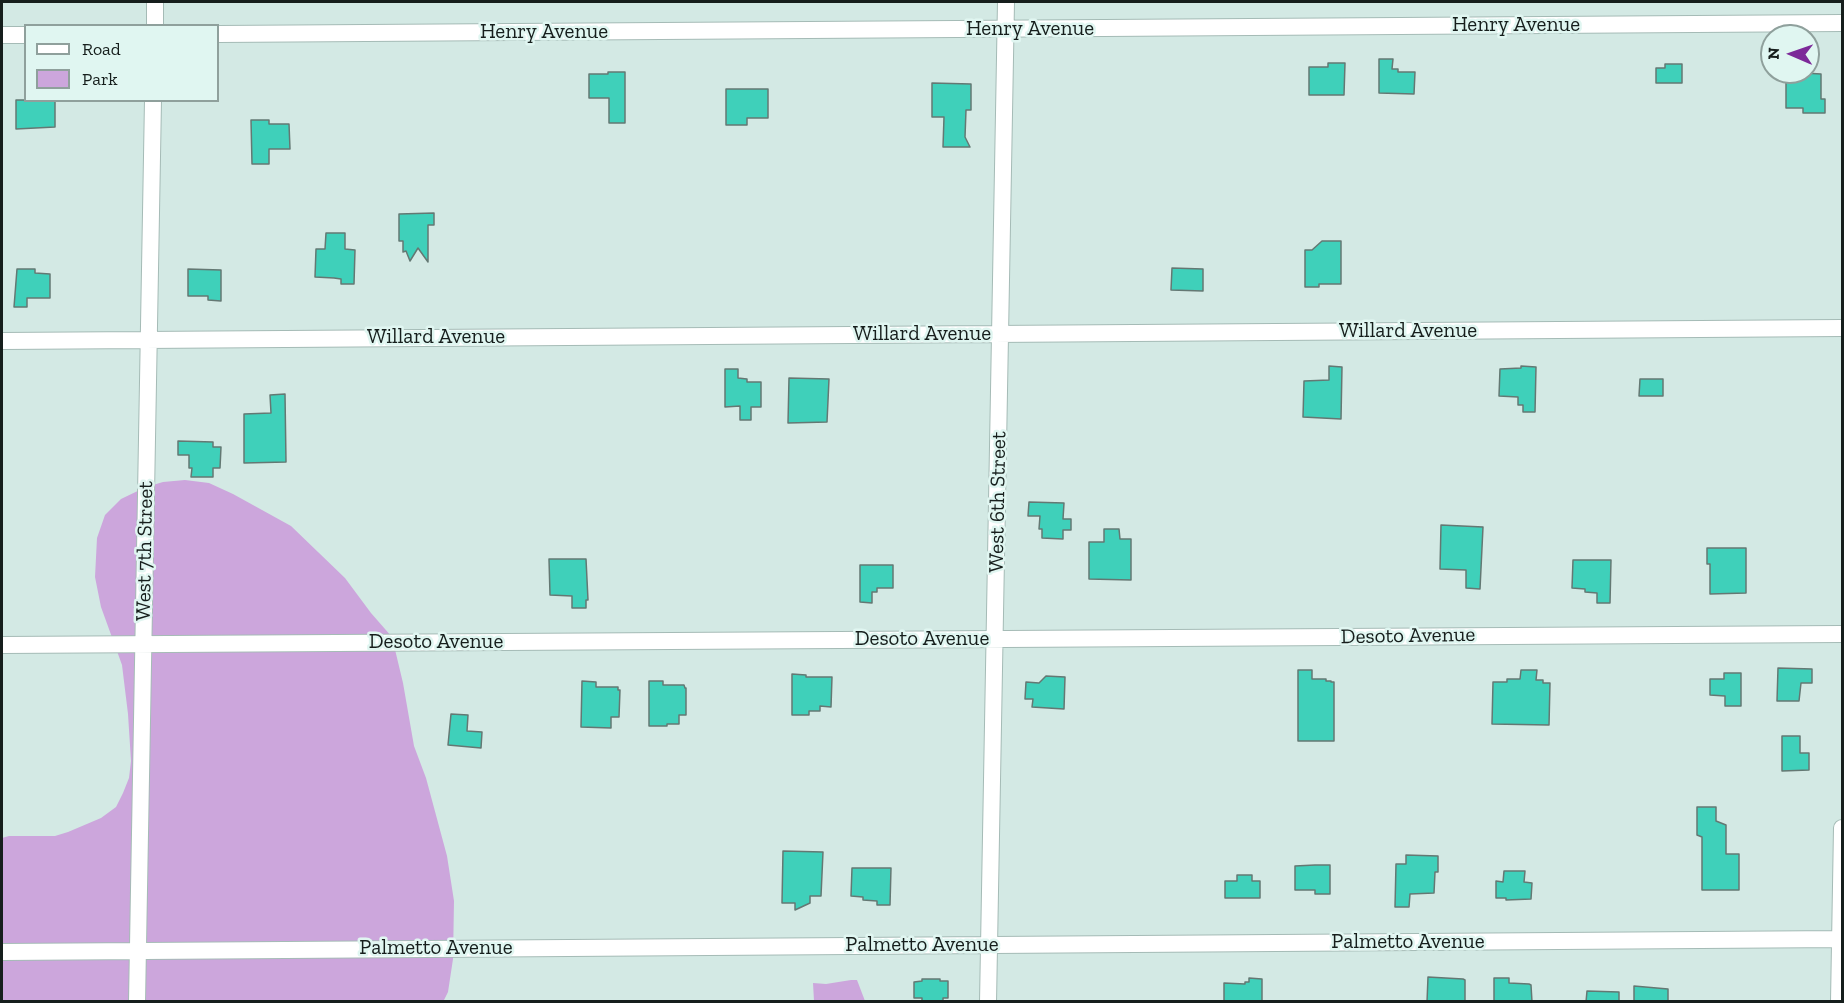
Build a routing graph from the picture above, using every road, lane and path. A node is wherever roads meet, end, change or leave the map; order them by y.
1 (155, 2) edge
2 (1006, 2) edge
3 (1842, 23) edge
4 (155, 24) edge
5 (1006, 29) junction
6 (219, 34) edge
7 (2, 35) edge
8 (24, 35) edge
9 (153, 102) edge
10 (1842, 328) edge
11 (1001, 333) junction
12 (149, 340) junction
13 (2, 341) edge
14 (1842, 634) edge
15 (995, 639) junction
16 (143, 644) junction
17 (2, 645) edge
18 (1842, 828) edge
19 (1842, 939) edge
20 (989, 944) junction
21 (138, 951) junction
22 (2, 952) edge
23 (138, 1002) edge
24 (988, 1002) edge
25 (1839, 1002) edge

1 - 4 street
2 - 5 street, West 6th Street
3 - 5 street, Henry Avenue
5 - 6 street, Henry Avenue
5 - 11 street, West 6th Street
7 - 8 street
9 - 12 street, West 7th Street
10 - 11 street, Willard Avenue
11 - 12 street, Willard Avenue
11 - 15 street, West 6th Street
12 - 13 street, Willard Avenue
12 - 16 street, West 7th Street
14 - 15 street, Desoto Avenue
15 - 16 street, Desoto Avenue
15 - 20 street, West 6th Street
16 - 17 street, Desoto Avenue
16 - 21 street, West 7th Street
18 - 19 street
19 - 20 street, Palmetto Avenue
19 - 25 street
20 - 21 street, Palmetto Avenue
20 - 24 street, West 6th Street
21 - 22 street, Palmetto Avenue
21 - 23 street, West 7th Street

